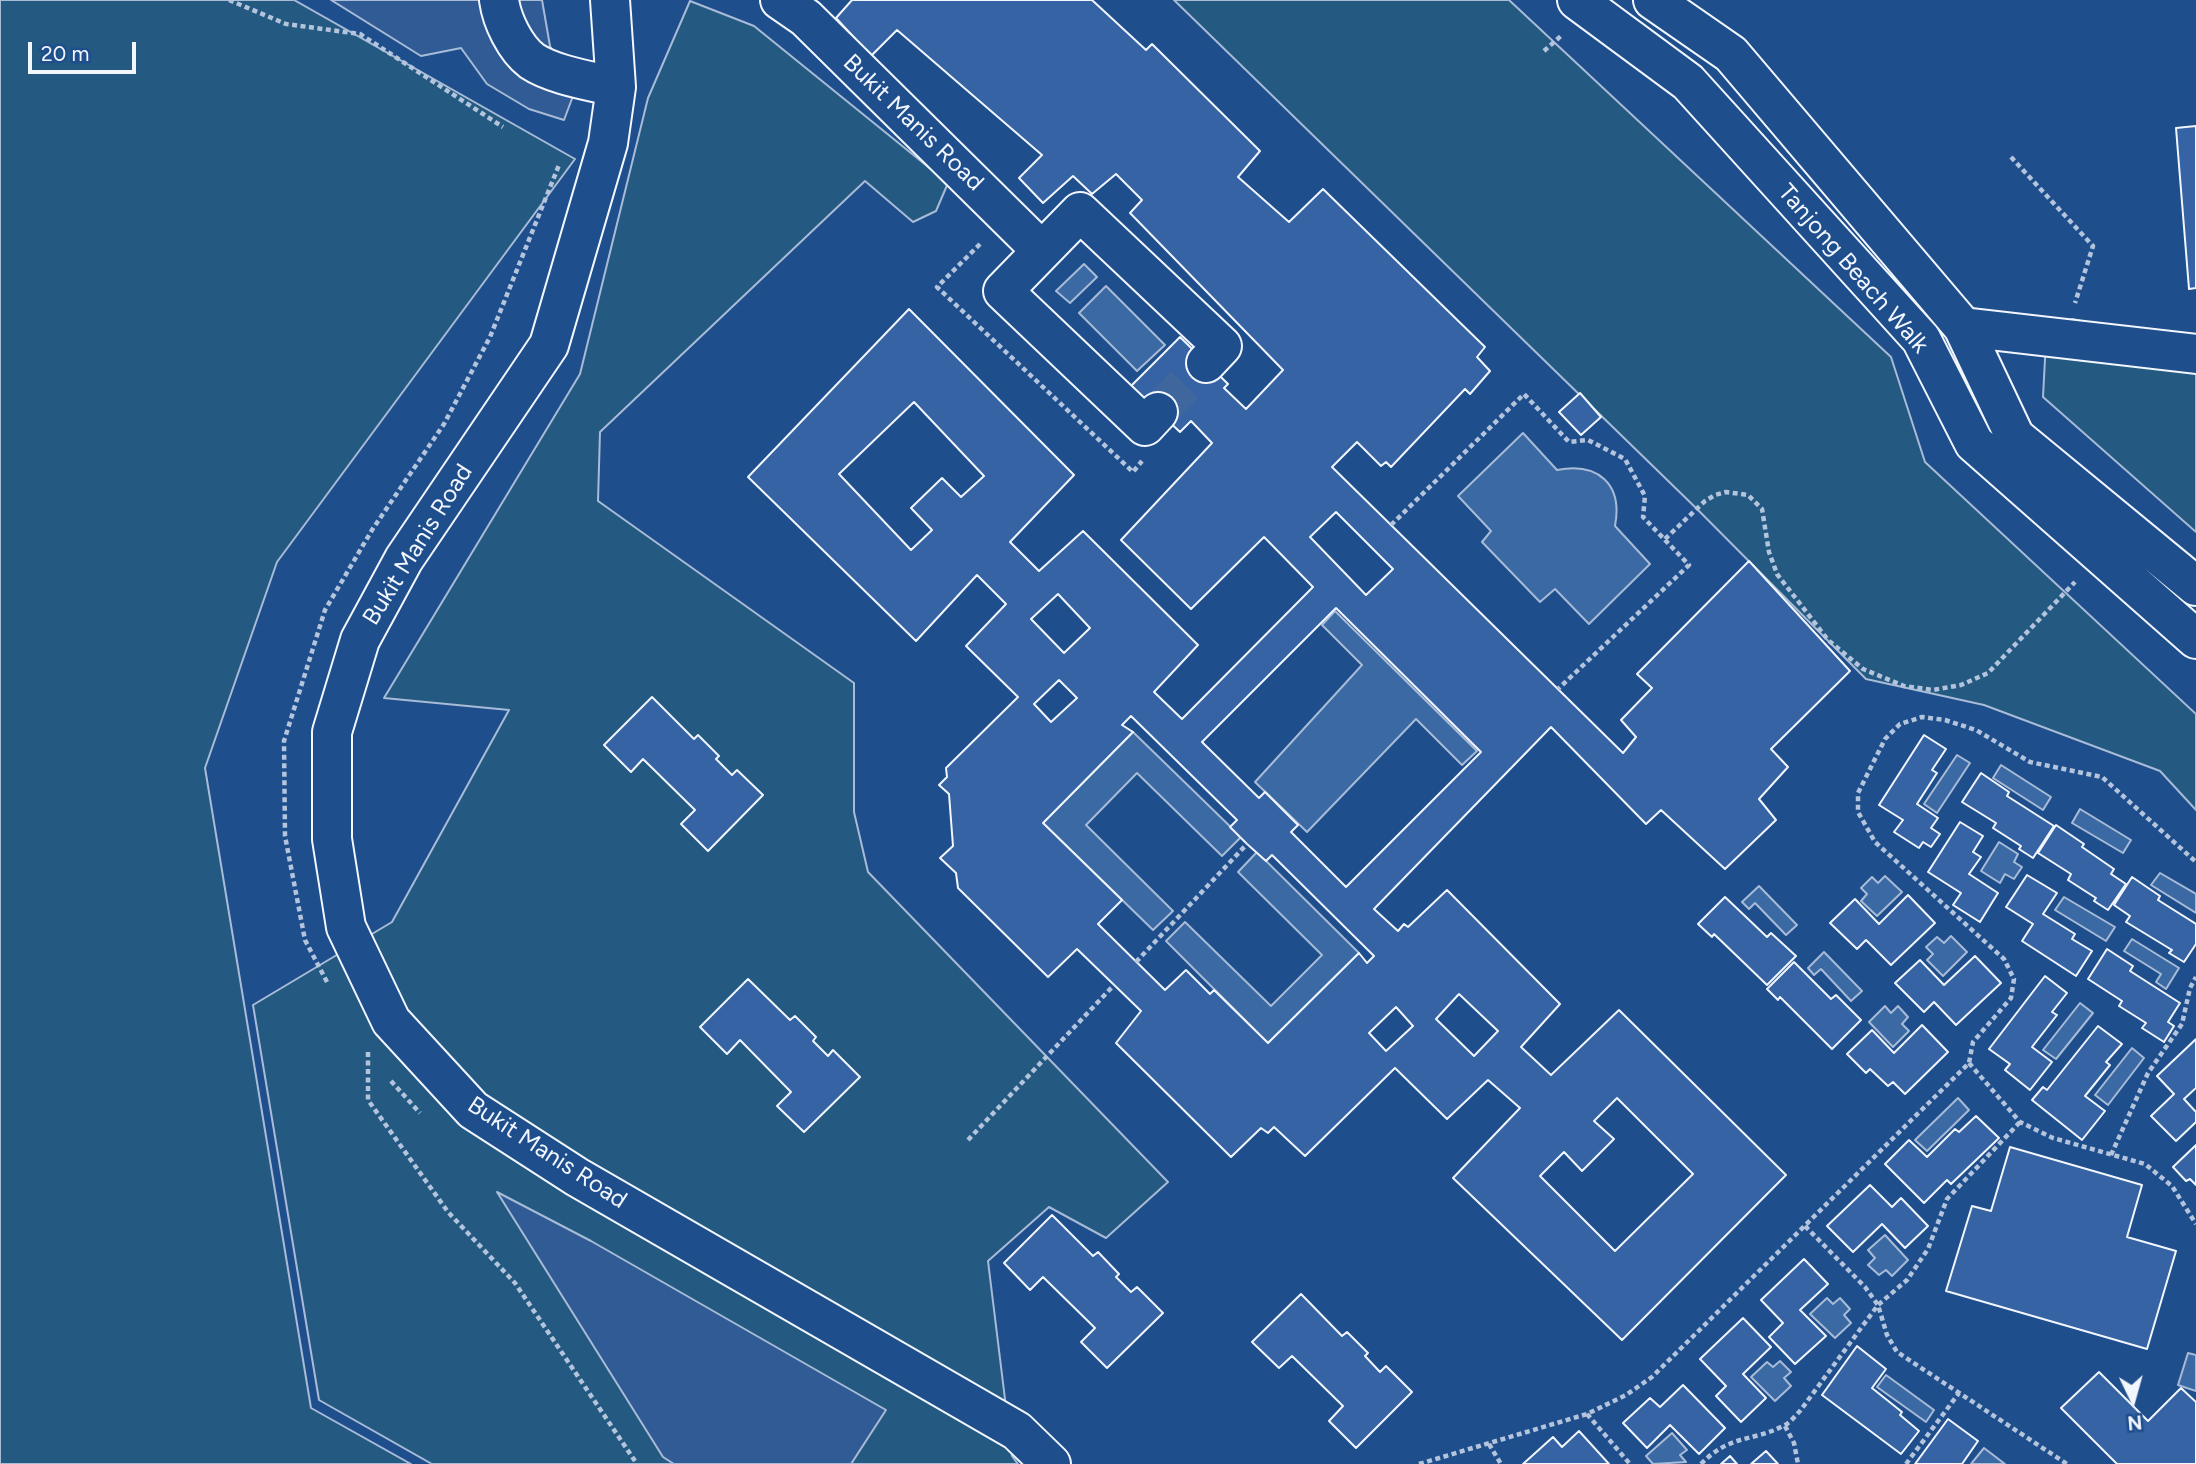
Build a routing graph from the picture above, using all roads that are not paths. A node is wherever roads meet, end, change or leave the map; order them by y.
1 (499, 0) edge
2 (610, 0) edge
3 (780, 0) edge
4 (1653, 0) edge
5 (1576, 9) edge
6 (616, 86) junction
7 (1042, 251) junction
8 (1963, 327) junction
9 (2196, 354) edge
10 (1206, 363) tunnel mouth
11 (1158, 412) tunnel mouth
12 (2196, 586) edge
13 (2196, 639) edge
14 (1051, 1464) edge

1 - 6 street
2 - 6 street, Bukit Manis Road
3 - 7 street, Bukit Manis Road
4 - 8 street, Tanjong Beach Walk
5 - 13 street, Tanjong Beach Walk
6 - 14 street, Bukit Manis Road
7 - 10 street
7 - 11 street
8 - 9 street
8 - 12 street, Tanjong Beach Walk

